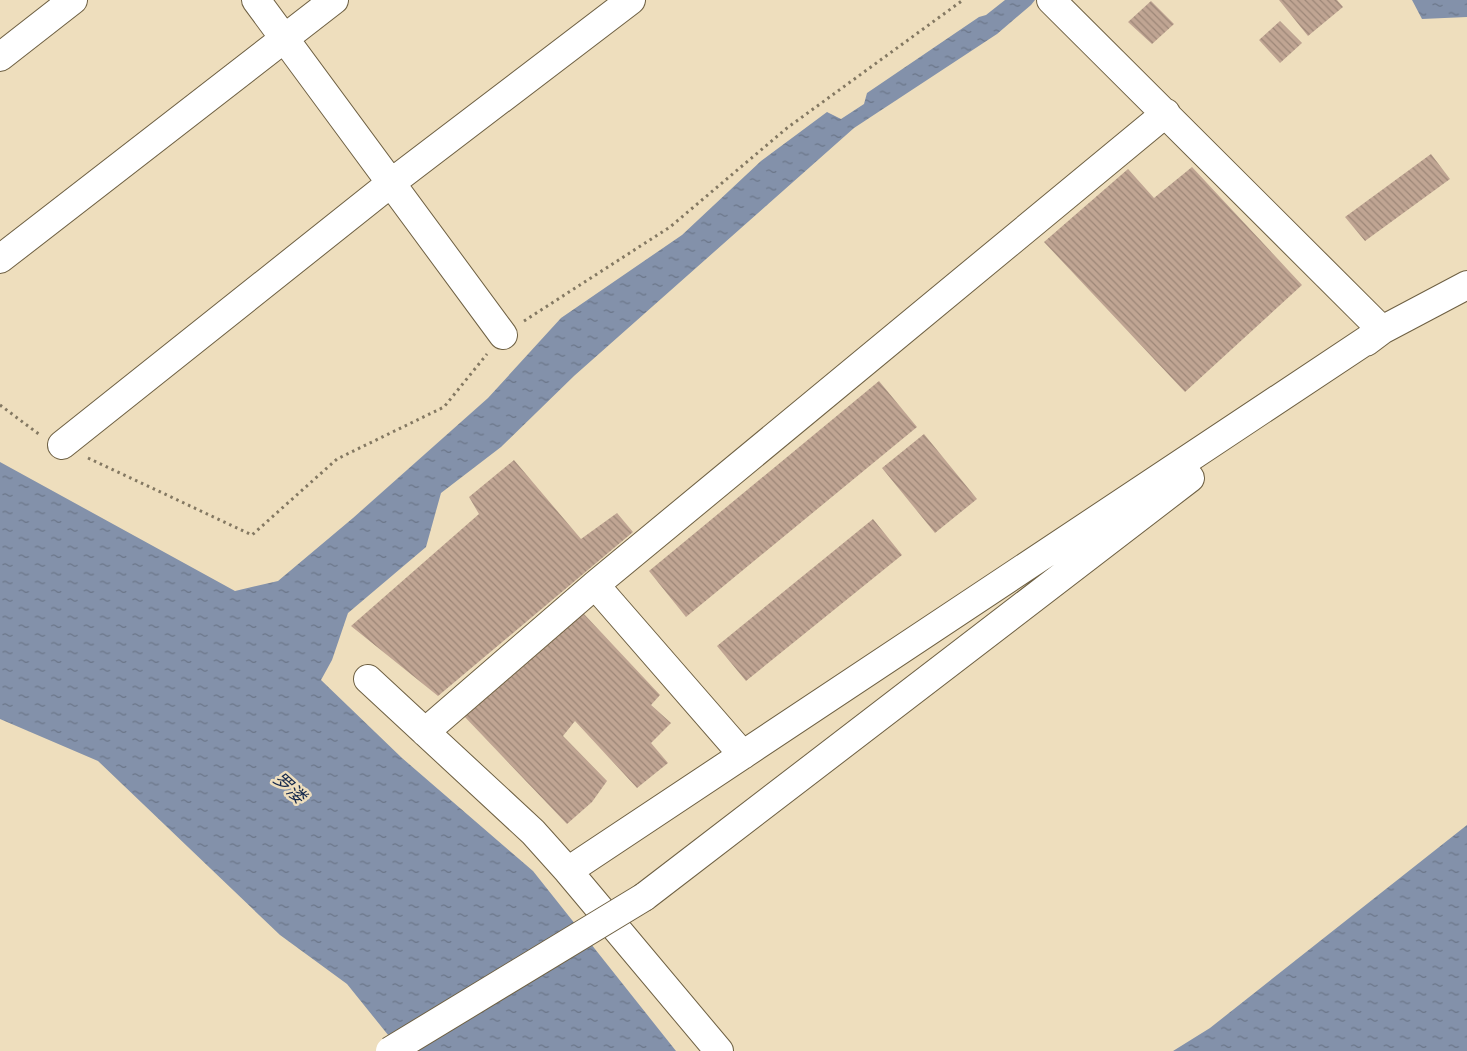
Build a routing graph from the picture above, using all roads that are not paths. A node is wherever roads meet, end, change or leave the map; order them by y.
1 (73, 0) edge
2 (256, 0) edge
3 (334, 0) edge
4 (631, 0) edge
5 (1061, 3) edge
6 (284, 38) junction
7 (0, 57) edge
8 (1166, 113) junction
9 (391, 183) junction
10 (0, 259) edge
11 (1467, 285) edge
12 (1382, 330) junction
13 (503, 334) dead end
14 (62, 445) dead end
15 (595, 586) junction
16 (368, 679) dead end
17 (425, 732) junction
18 (743, 755) junction
19 (568, 871) junction
20 (390, 1051) edge
21 (719, 1051) edge

1 - 7 street
2 - 6 street
3 - 6 street
4 - 9 street
5 - 8 street
6 - 9 street
6 - 10 street
8 - 12 street
8 - 15 street
9 - 13 street
9 - 14 street
11 - 12 street
12 - 18 street
12 - 20 street, bridge
15 - 17 street
15 - 18 street
16 - 17 street
17 - 19 street
18 - 19 street
19 - 21 street

